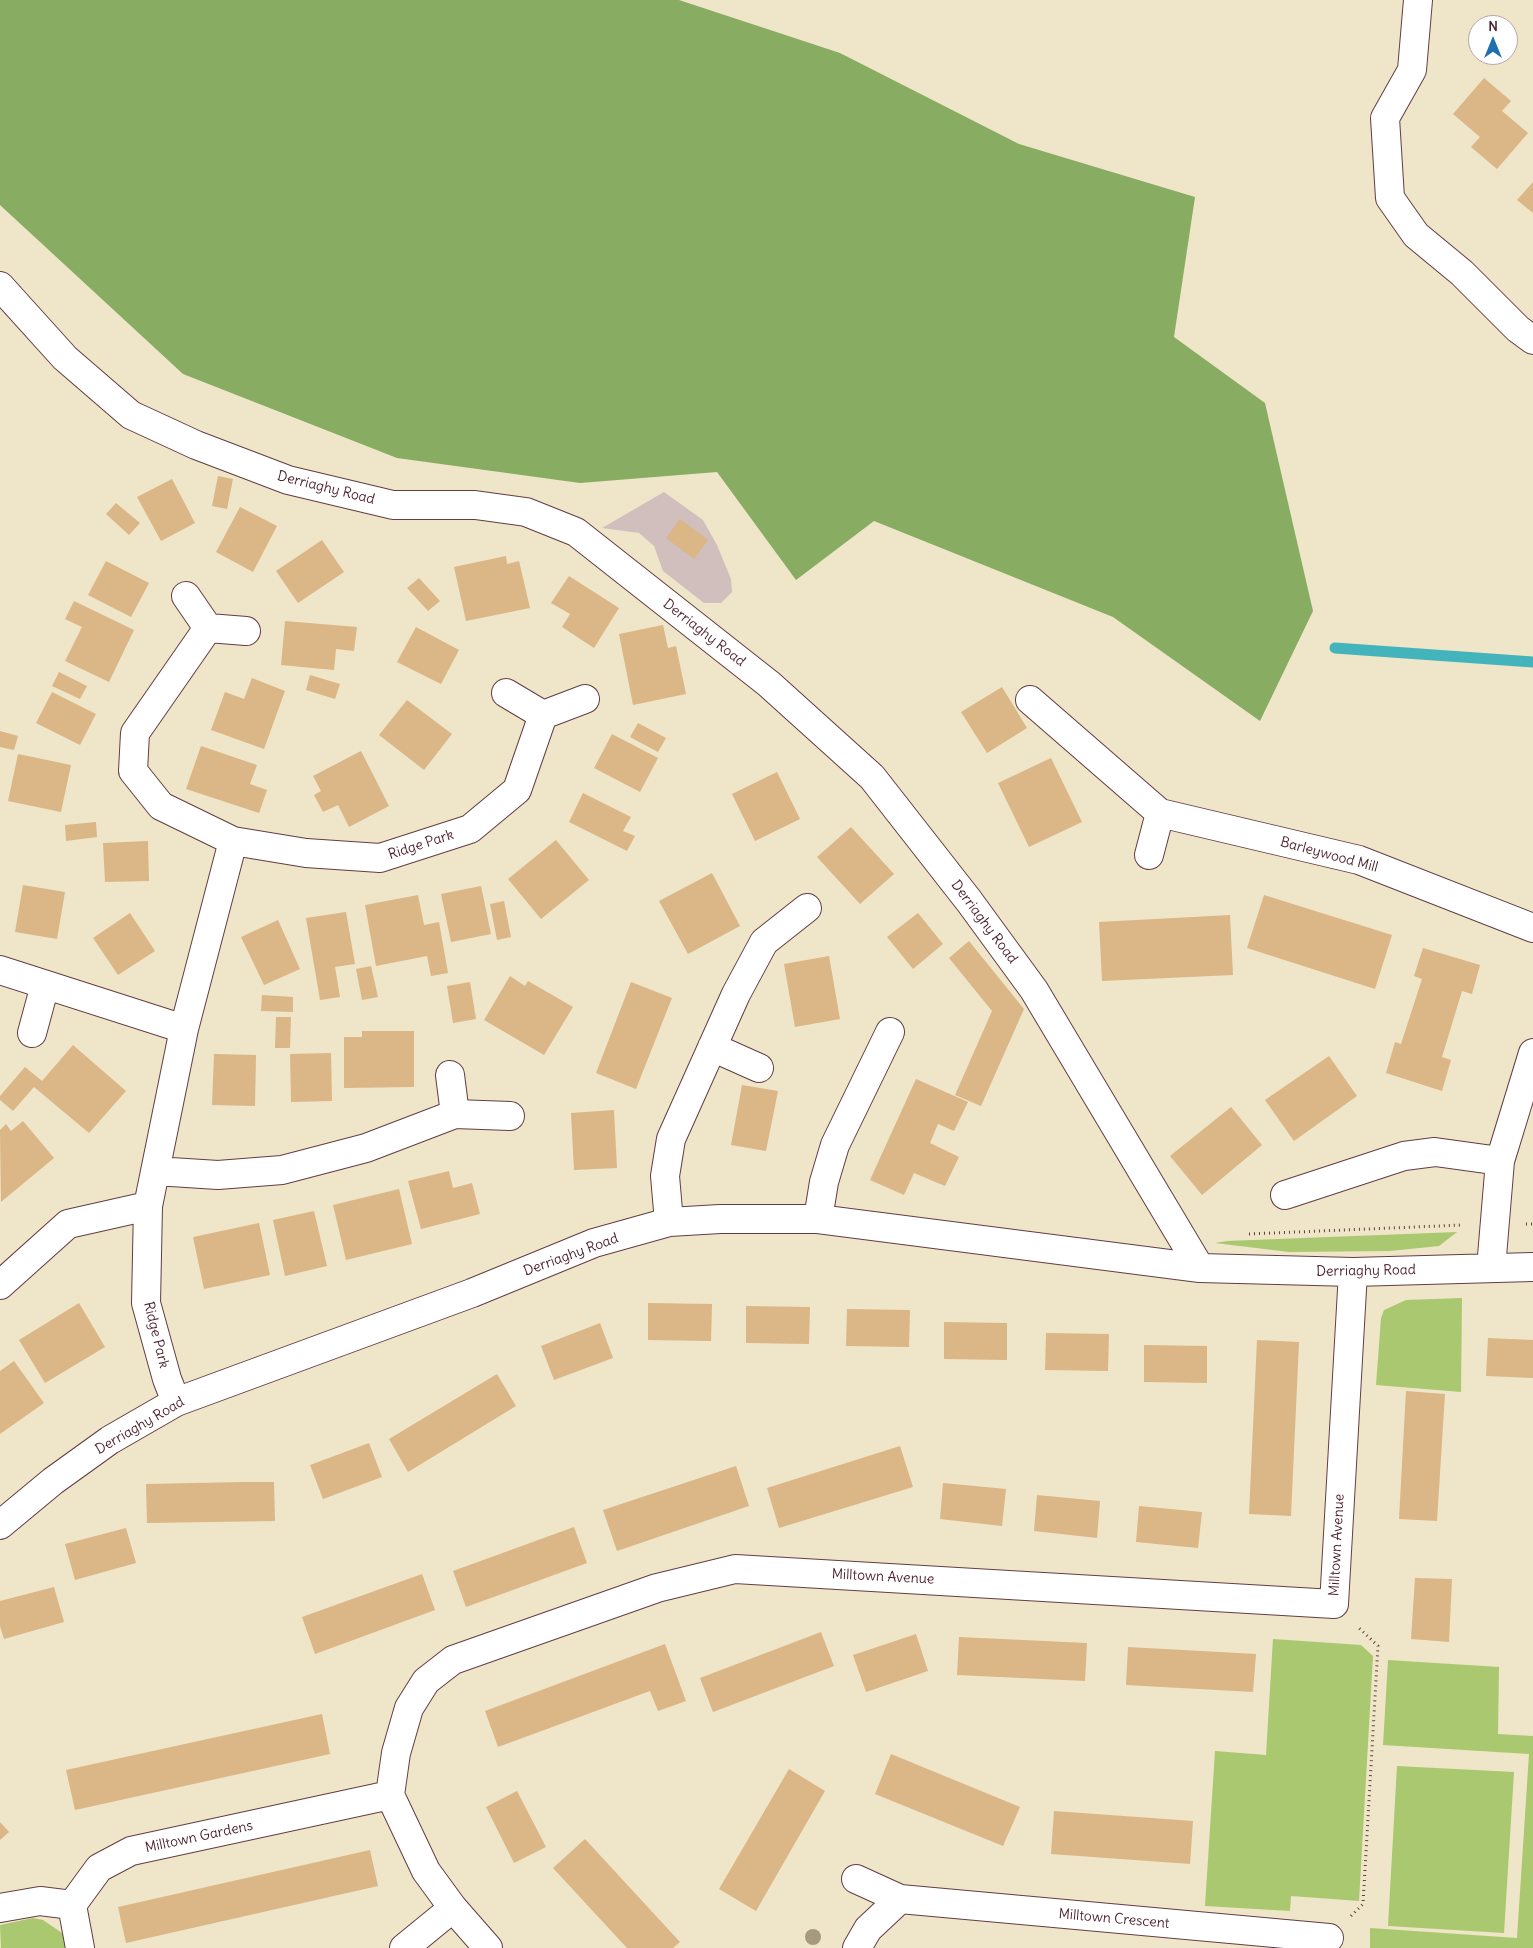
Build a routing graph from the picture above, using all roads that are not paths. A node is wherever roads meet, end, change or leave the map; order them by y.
1 (1418, 0) edge
2 (0, 286) edge
3 (1533, 340) edge
4 (186, 596) dead end
5 (208, 628) junction
6 (246, 632) dead end
7 (506, 693) dead end
8 (586, 699) dead end
9 (1030, 700) dead end
10 (543, 715) junction
11 (1160, 813) junction
12 (233, 841) junction
13 (1149, 855) dead end
14 (807, 908) dead end
15 (1533, 928) edge
16 (0, 970) edge
17 (45, 985) junction
18 (184, 1029) junction
19 (890, 1032) dead end
20 (32, 1033) dead end
21 (712, 1046) junction
22 (1533, 1053) edge
23 (759, 1068) dead end
24 (450, 1074) dead end
25 (1528, 1089) edge
26 (455, 1114) junction
27 (510, 1116) dead end
28 (1500, 1161) junction
29 (155, 1172) junction
30 (1285, 1195) dead end
31 (148, 1206) junction
32 (818, 1219) junction
33 (670, 1222) junction
34 (1533, 1267) edge
35 (1200, 1268) junction
36 (1491, 1268) junction
37 (1353, 1272) junction
38 (0, 1285) edge
39 (176, 1402) junction
40 (0, 1525) edge
41 (390, 1795) junction
42 (856, 1879) dead end
43 (900, 1899) junction
44 (72, 1905) junction
45 (0, 1908) edge
46 (453, 1908) junction
47 (1329, 1938) road end
48 (80, 1948) edge
49 (404, 1948) edge
50 (488, 1948) edge
51 (857, 1948) edge

1 - 3 street
2 - 35 street, Derriaghy Road
4 - 5 street
5 - 6 street
5 - 12 street, Ridge Park
7 - 10 street
8 - 10 street
9 - 11 street
10 - 12 street, Ridge Park
11 - 13 street
11 - 15 street, Barleywood Mill
12 - 18 street, Ridge Park
14 - 21 street
16 - 17 street
17 - 18 street
17 - 20 street
18 - 29 street, Ridge Park
19 - 32 street
21 - 23 street
21 - 33 street
22 - 25 street
24 - 26 street
25 - 28 street
26 - 27 street
26 - 29 street
28 - 30 street
28 - 36 street
29 - 31 street, Ridge Park
31 - 38 street
31 - 39 street, Ridge Park
32 - 33 street, Derriaghy Road
32 - 35 street, Derriaghy Road
33 - 39 street, Derriaghy Road
34 - 36 street, Derriaghy Road
35 - 37 street, Derriaghy Road
36 - 37 street, Derriaghy Road
37 - 41 street, Milltown Avenue
39 - 40 street, Derriaghy Road
41 - 44 street, Milltown Gardens
41 - 46 street
42 - 43 street, Milltown Crescent
43 - 47 street, Milltown Crescent
43 - 51 street
44 - 45 street
44 - 48 street
46 - 49 street
46 - 50 street

